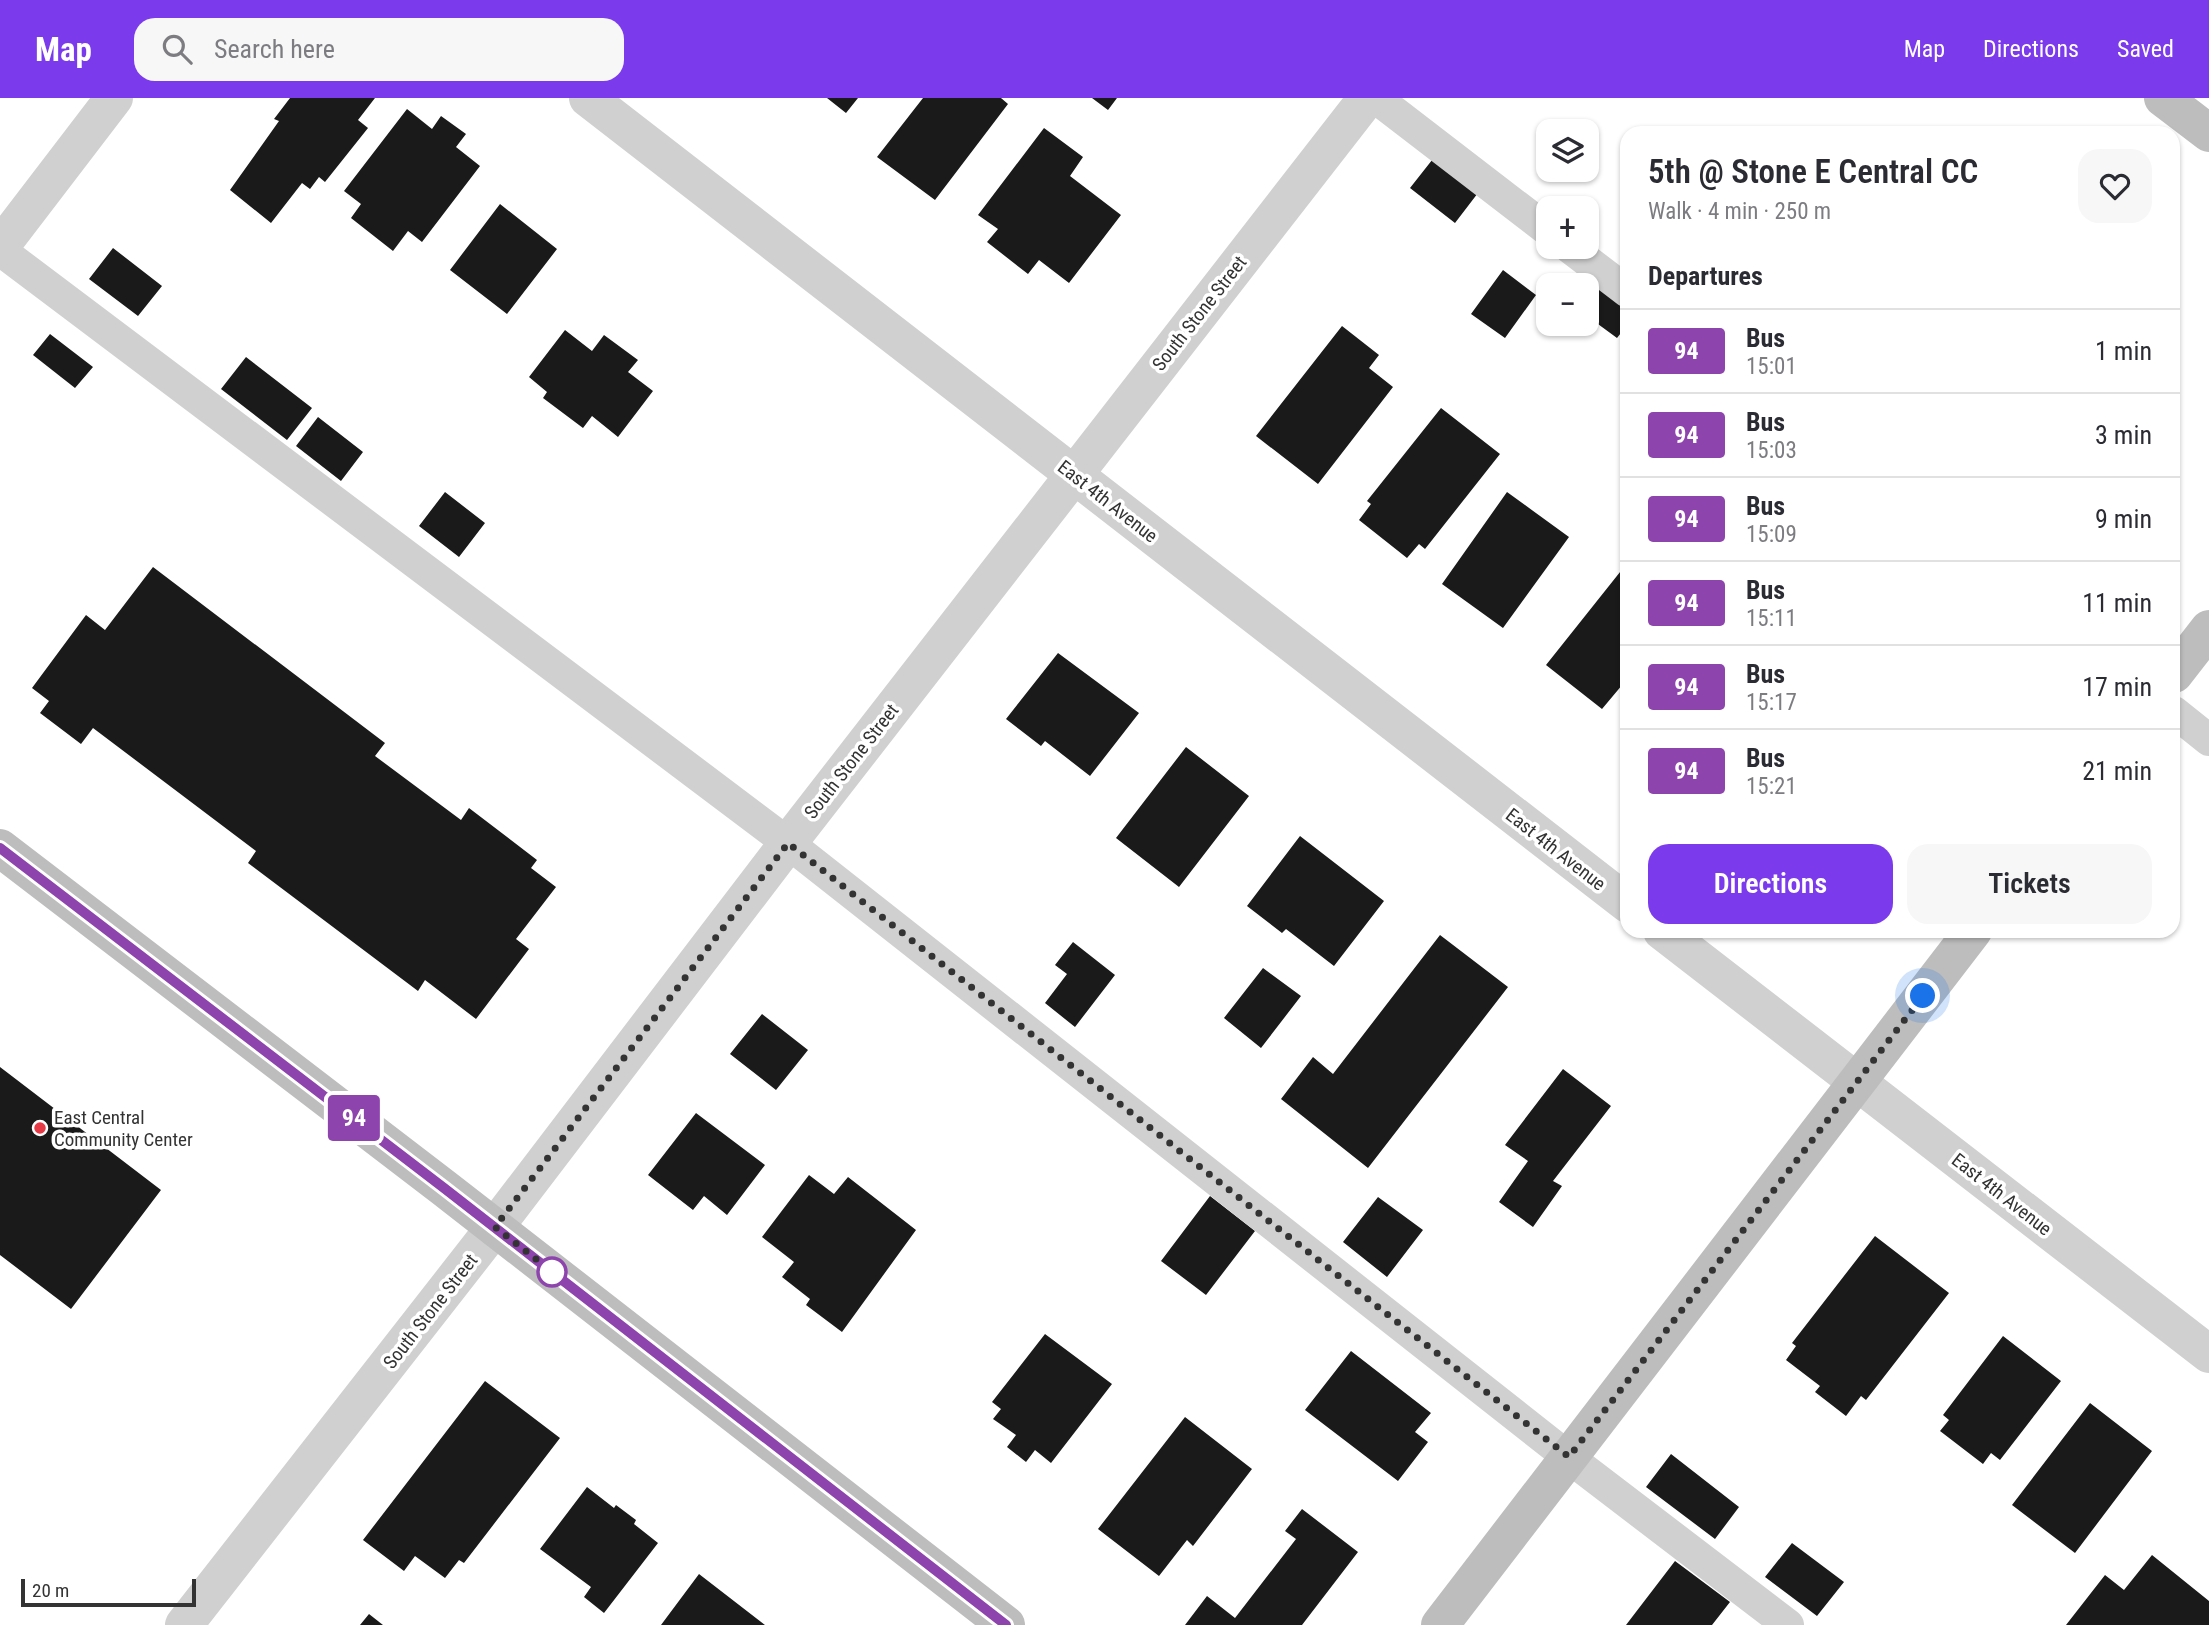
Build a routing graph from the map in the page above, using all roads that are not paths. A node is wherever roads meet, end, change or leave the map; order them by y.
1 (114, 98) edge
2 (588, 98) edge
3 (1367, 98) edge
4 (1376, 98) edge
5 (2163, 98) edge
6 (2209, 133) edge
7 (1536, 221) edge
8 (0, 248) edge
9 (1585, 259) edge
10 (1620, 286) edge
11 (1074, 475) junction
12 (2209, 629) edge
13 (2180, 666) edge
14 (2180, 717) edge
15 (2209, 740) edge
16 (788, 843) junction
17 (0, 848) edge
18 (1620, 898) edge
19 (1671, 938) edge
20 (1968, 938) edge
21 (1856, 1082) junction
22 (495, 1227) junction
23 (2209, 1354) edge
24 (1569, 1457) junction
25 (192, 1622) edge
26 (1006, 1625) edge
27 (1440, 1625) edge
28 (1788, 1625) edge

1 - 8 street
2 - 11 street, East 4th Avenue
3 - 11 street, South Stone Street
4 - 7 lane
5 - 6 street
8 - 16 lane
9 - 10 lane
11 - 16 street, South Stone Street
11 - 18 street, East 4th Avenue
12 - 13 street
14 - 15 lane
16 - 22 street, South Stone Street
16 - 24 lane
17 - 22 street
19 - 21 street, East 4th Avenue
20 - 21 street
21 - 23 street, East 4th Avenue
21 - 24 street
22 - 25 street, South Stone Street
22 - 26 street
24 - 27 street
24 - 28 lane

